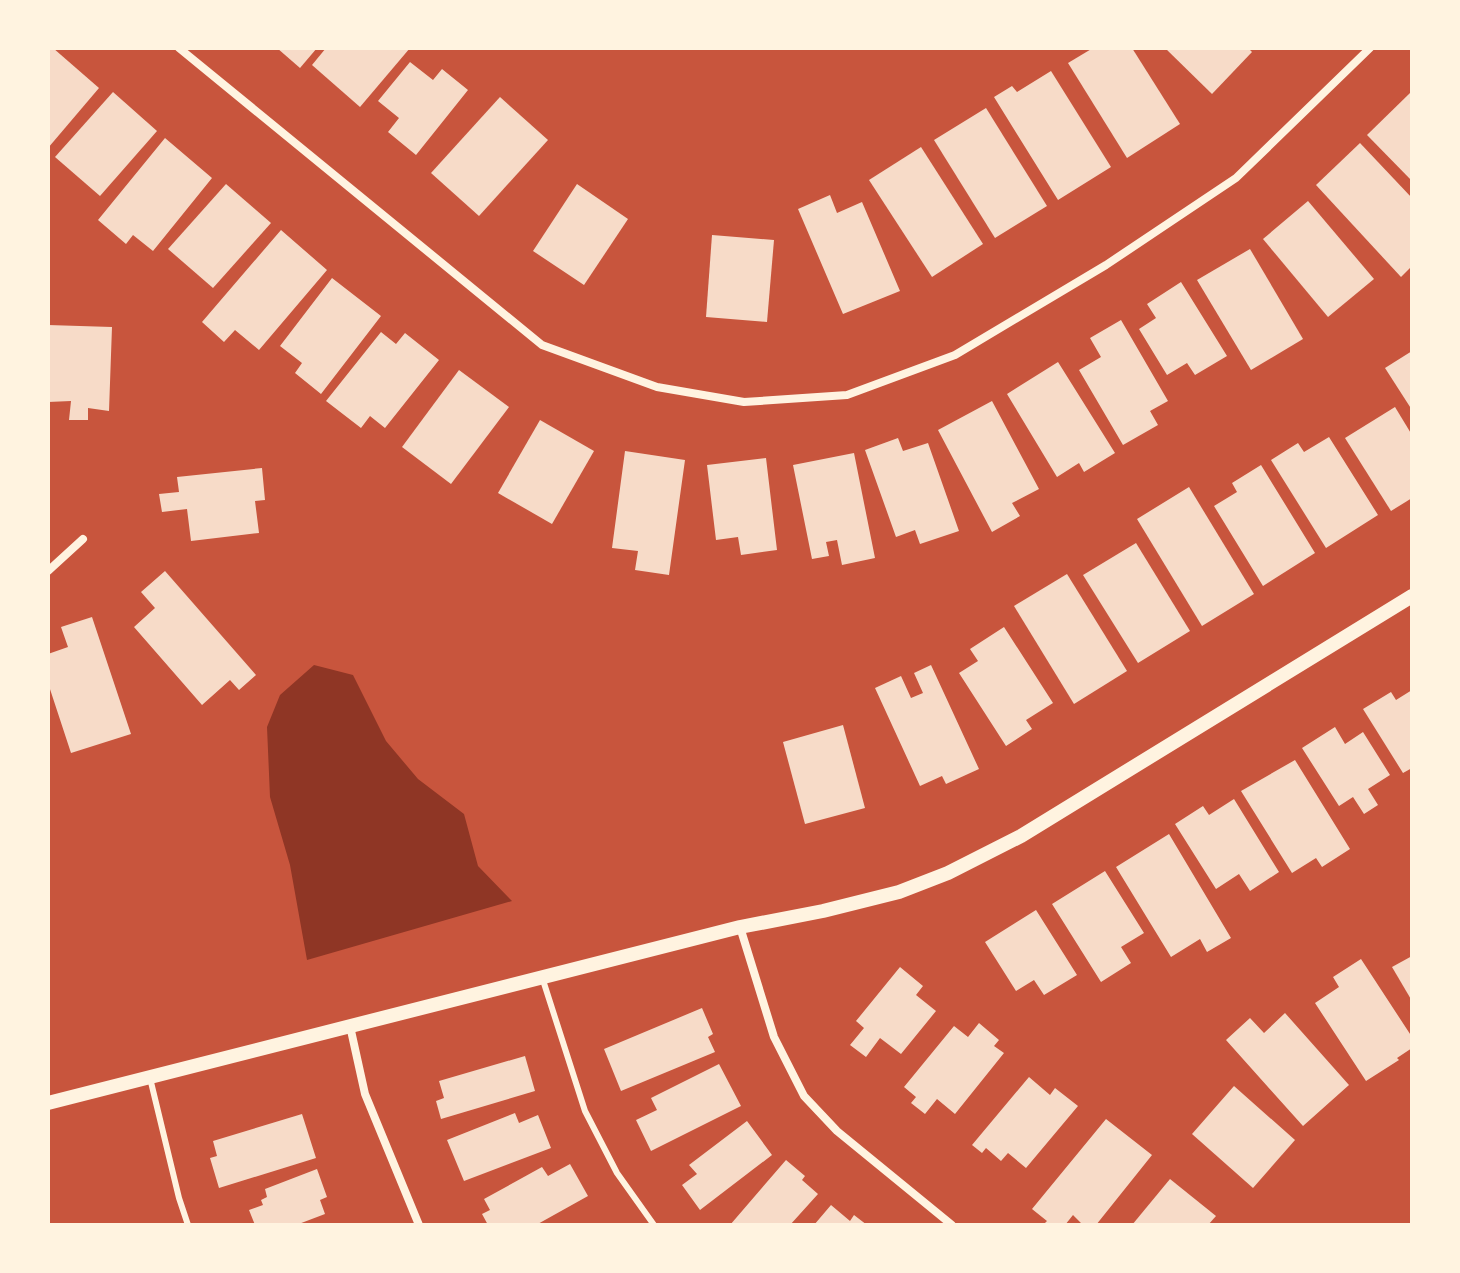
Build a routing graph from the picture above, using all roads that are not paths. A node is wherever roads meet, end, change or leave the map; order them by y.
1 (179, 48) edge
2 (1370, 48) edge
3 (83, 539) dead end
4 (48, 571) edge
5 (1412, 596) edge
6 (740, 927) junction
7 (542, 977) junction
8 (350, 1026) junction
9 (150, 1078) junction
10 (48, 1103) edge
11 (188, 1225) edge
12 (419, 1225) edge
13 (654, 1225) edge
14 (952, 1225) edge

1 - 2 street
3 - 4 street
5 - 6 street
6 - 7 street
6 - 14 street
7 - 8 street
7 - 13 lane
8 - 9 street
8 - 12 street
9 - 10 street
9 - 11 lane

